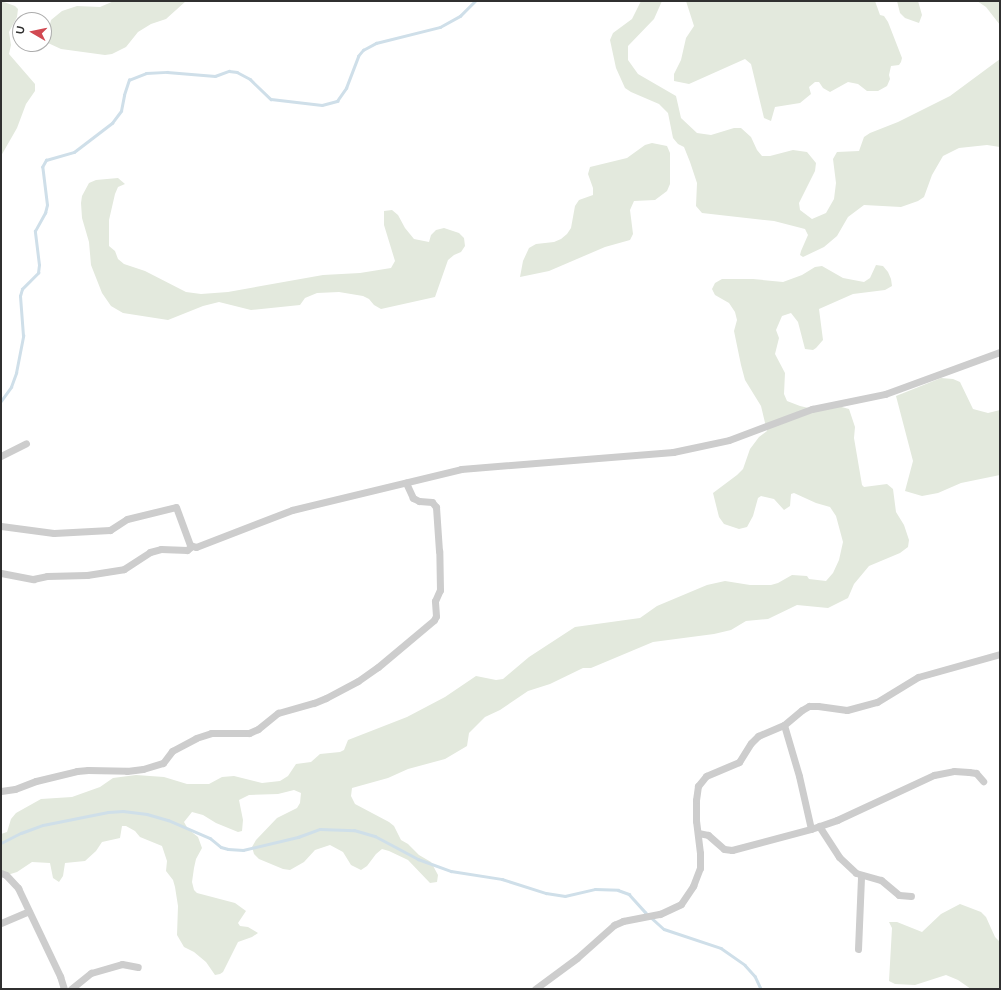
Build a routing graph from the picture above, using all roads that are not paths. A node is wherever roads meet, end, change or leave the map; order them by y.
1 (1000, 352) edge
2 (26, 443) dead end
3 (1, 456) edge
4 (406, 483) junction
5 (1, 526) edge
6 (192, 546) junction
7 (1, 573) edge
8 (1000, 654) edge
9 (784, 725) junction
10 (982, 781) dead end
11 (1, 791) edge
12 (818, 826) junction
13 (811, 829) junction
14 (698, 833) junction
15 (1, 873) edge
16 (861, 876) junction
17 (911, 896) dead end
18 (29, 911) junction
19 (1, 923) edge
20 (858, 949) dead end
21 (138, 967) dead end
22 (64, 989) edge
23 (71, 989) edge
24 (535, 989) edge

1 - 4 street
2 - 3 street
4 - 6 street
4 - 11 street
5 - 6 street
6 - 7 street
8 - 9 street
9 - 13 street
9 - 14 street
10 - 12 street
12 - 13 street
12 - 16 street
13 - 14 street
14 - 24 street
15 - 18 street
16 - 17 street
16 - 20 street
18 - 19 street
18 - 22 street
21 - 23 street

